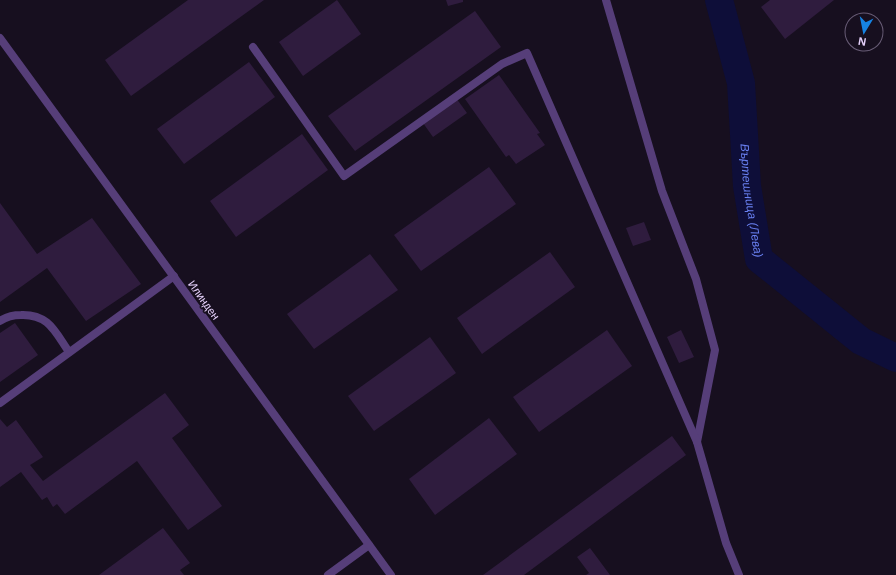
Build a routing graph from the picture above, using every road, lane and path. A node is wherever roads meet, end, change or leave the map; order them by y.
1 (606, 0) edge
2 (0, 38) edge
3 (253, 47) dead end
4 (174, 276) junction
5 (0, 321) edge
6 (69, 352) junction
7 (0, 403) edge
8 (697, 442) junction
9 (369, 545) junction
10 (328, 575) edge
11 (391, 575) edge
12 (739, 575) edge

1 - 8 street
2 - 4 street, Илинден
3 - 8 street
4 - 6 street
4 - 9 street, Илинден
5 - 6 street
6 - 7 street
8 - 12 street
9 - 10 street
9 - 11 street, Илинден

